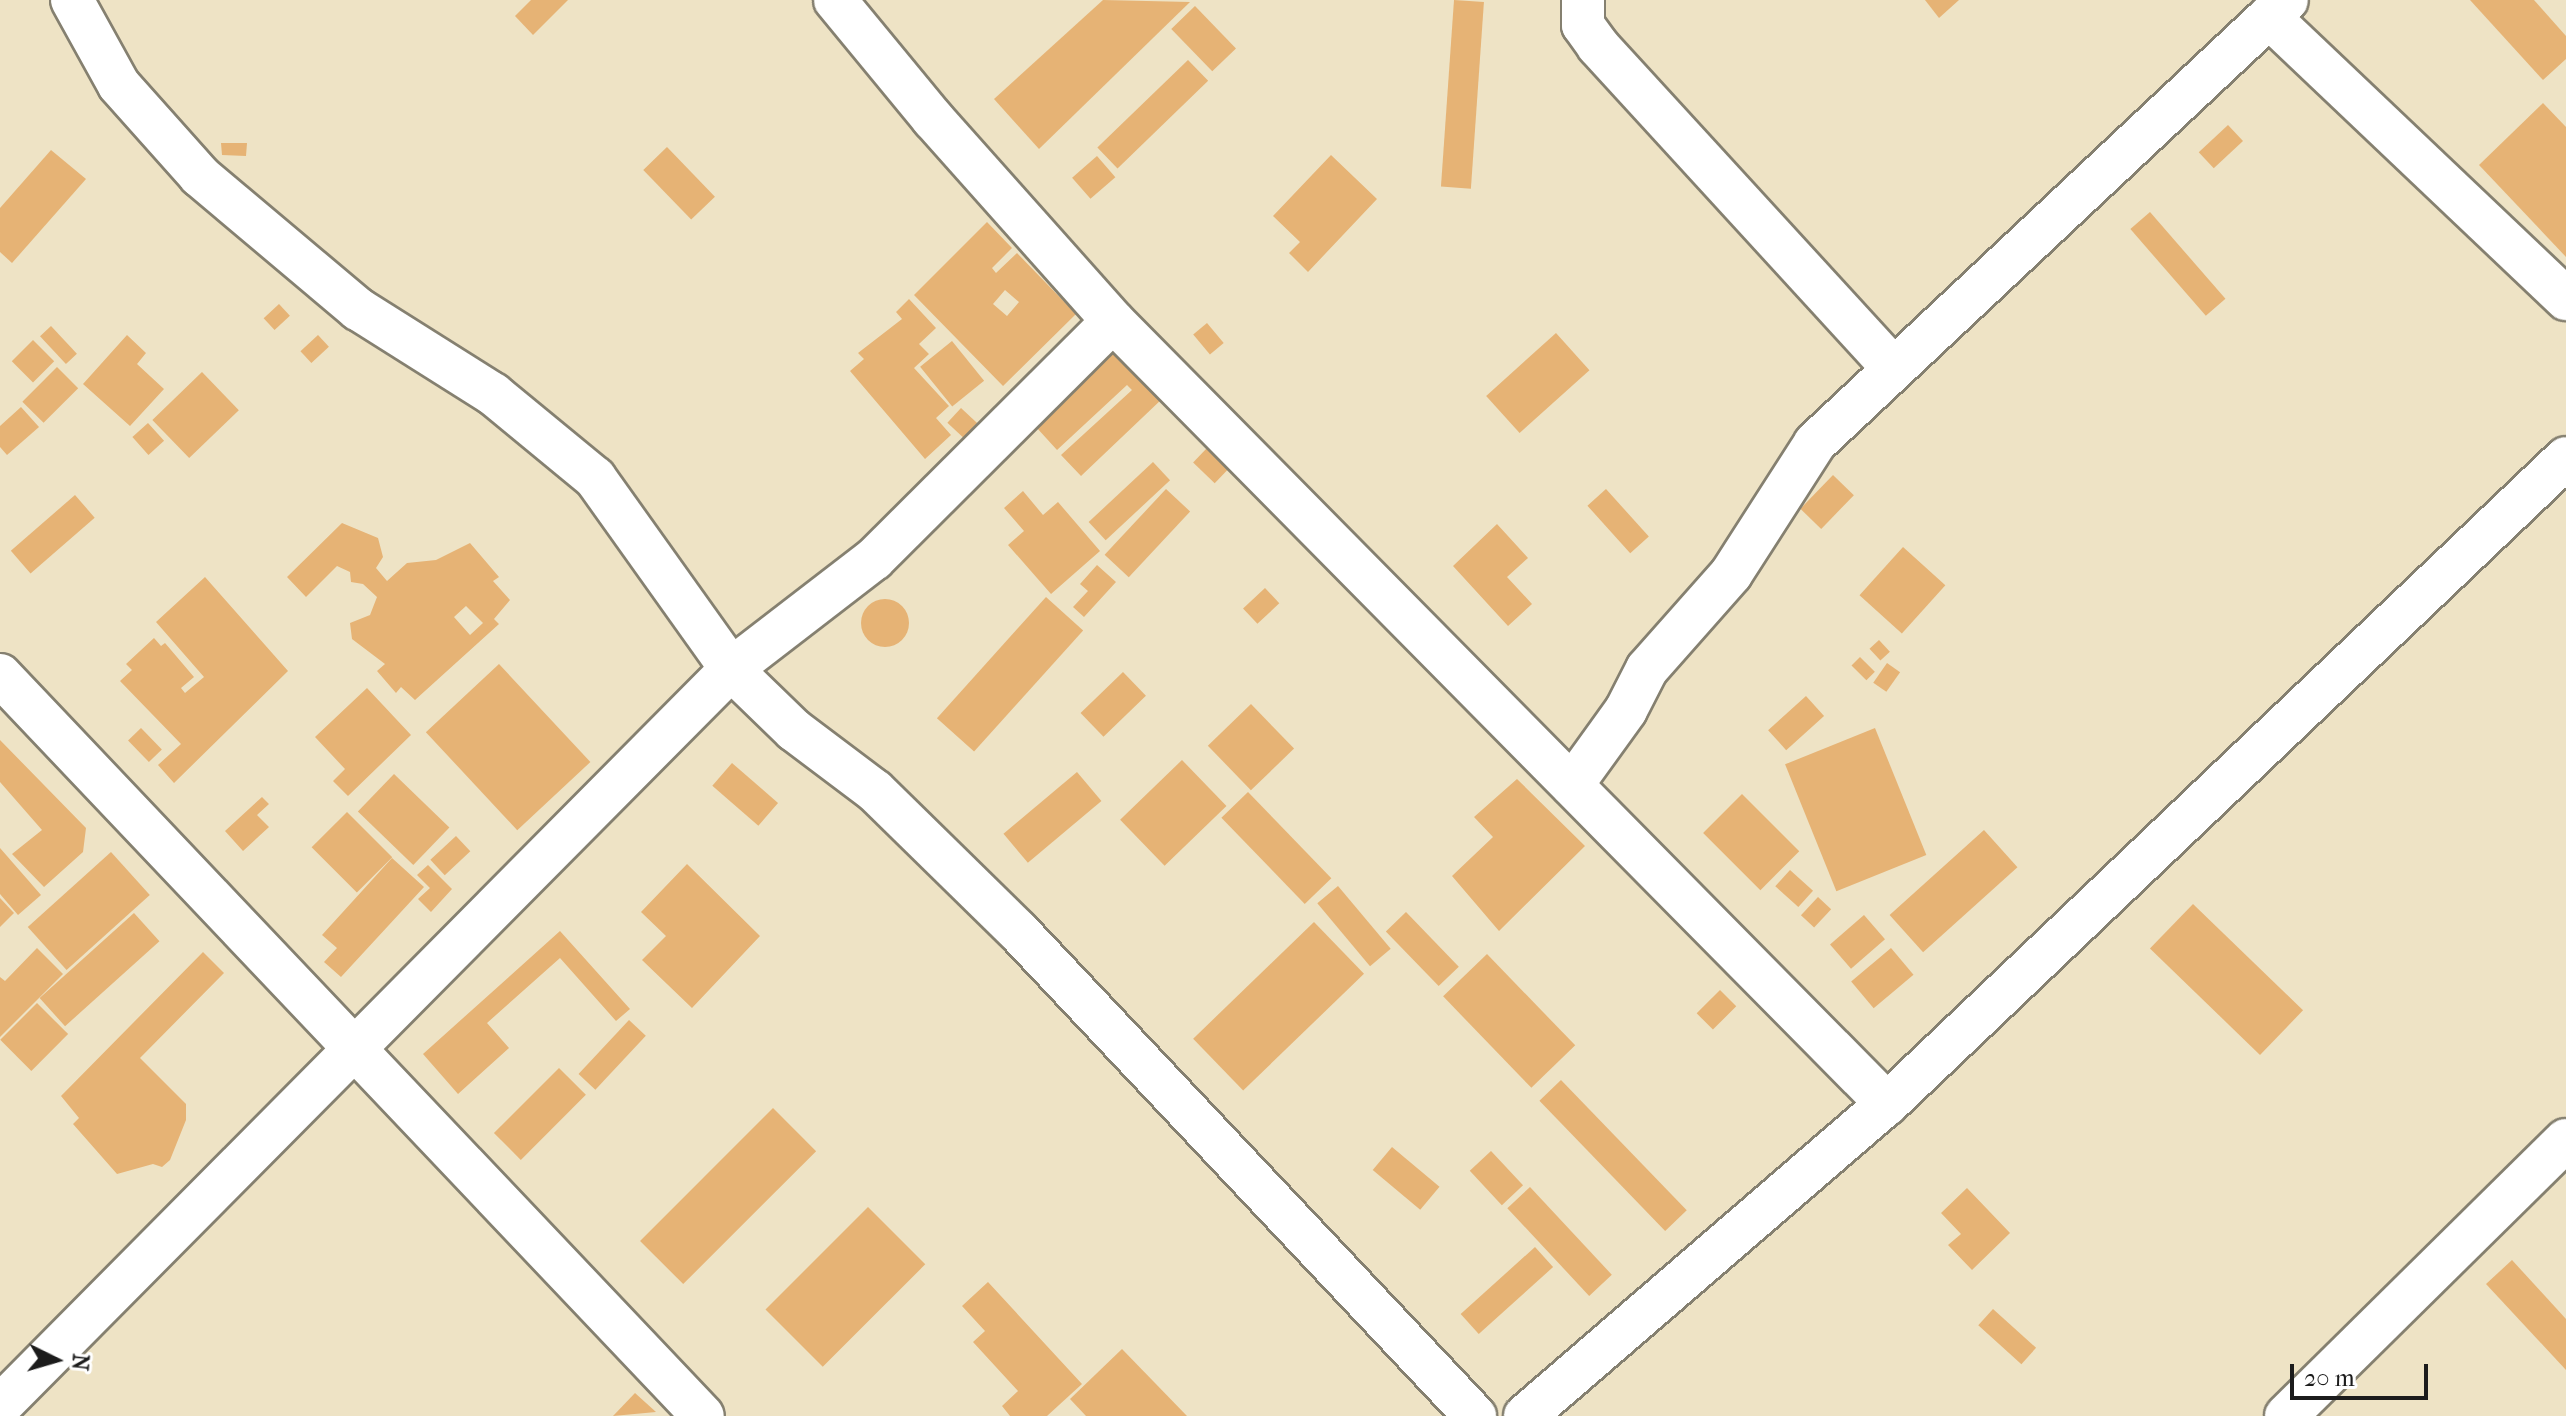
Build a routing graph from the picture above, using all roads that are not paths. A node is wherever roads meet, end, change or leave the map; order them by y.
1 (72, 0) edge
2 (835, 0) edge
3 (1583, 0) edge
4 (2278, 8) edge
5 (2566, 299) edge
6 (1113, 321) junction
7 (1892, 367) junction
8 (2566, 458) edge
9 (731, 669) junction
10 (0, 675) edge
11 (1572, 785) junction
12 (355, 1050) junction
13 (1887, 1104) junction
14 (2566, 1140) edge
15 (0, 1406) edge
16 (703, 1416) edge
17 (1475, 1416) edge
18 (1525, 1416) edge
19 (2286, 1416) edge

1 - 9 street
2 - 6 street
3 - 7 street
4 - 5 street
4 - 7 street
6 - 9 street
6 - 11 street
7 - 11 street
8 - 13 street
9 - 12 street
9 - 17 street
10 - 12 street
11 - 13 street
12 - 15 street
12 - 16 street
13 - 18 street
14 - 19 street

